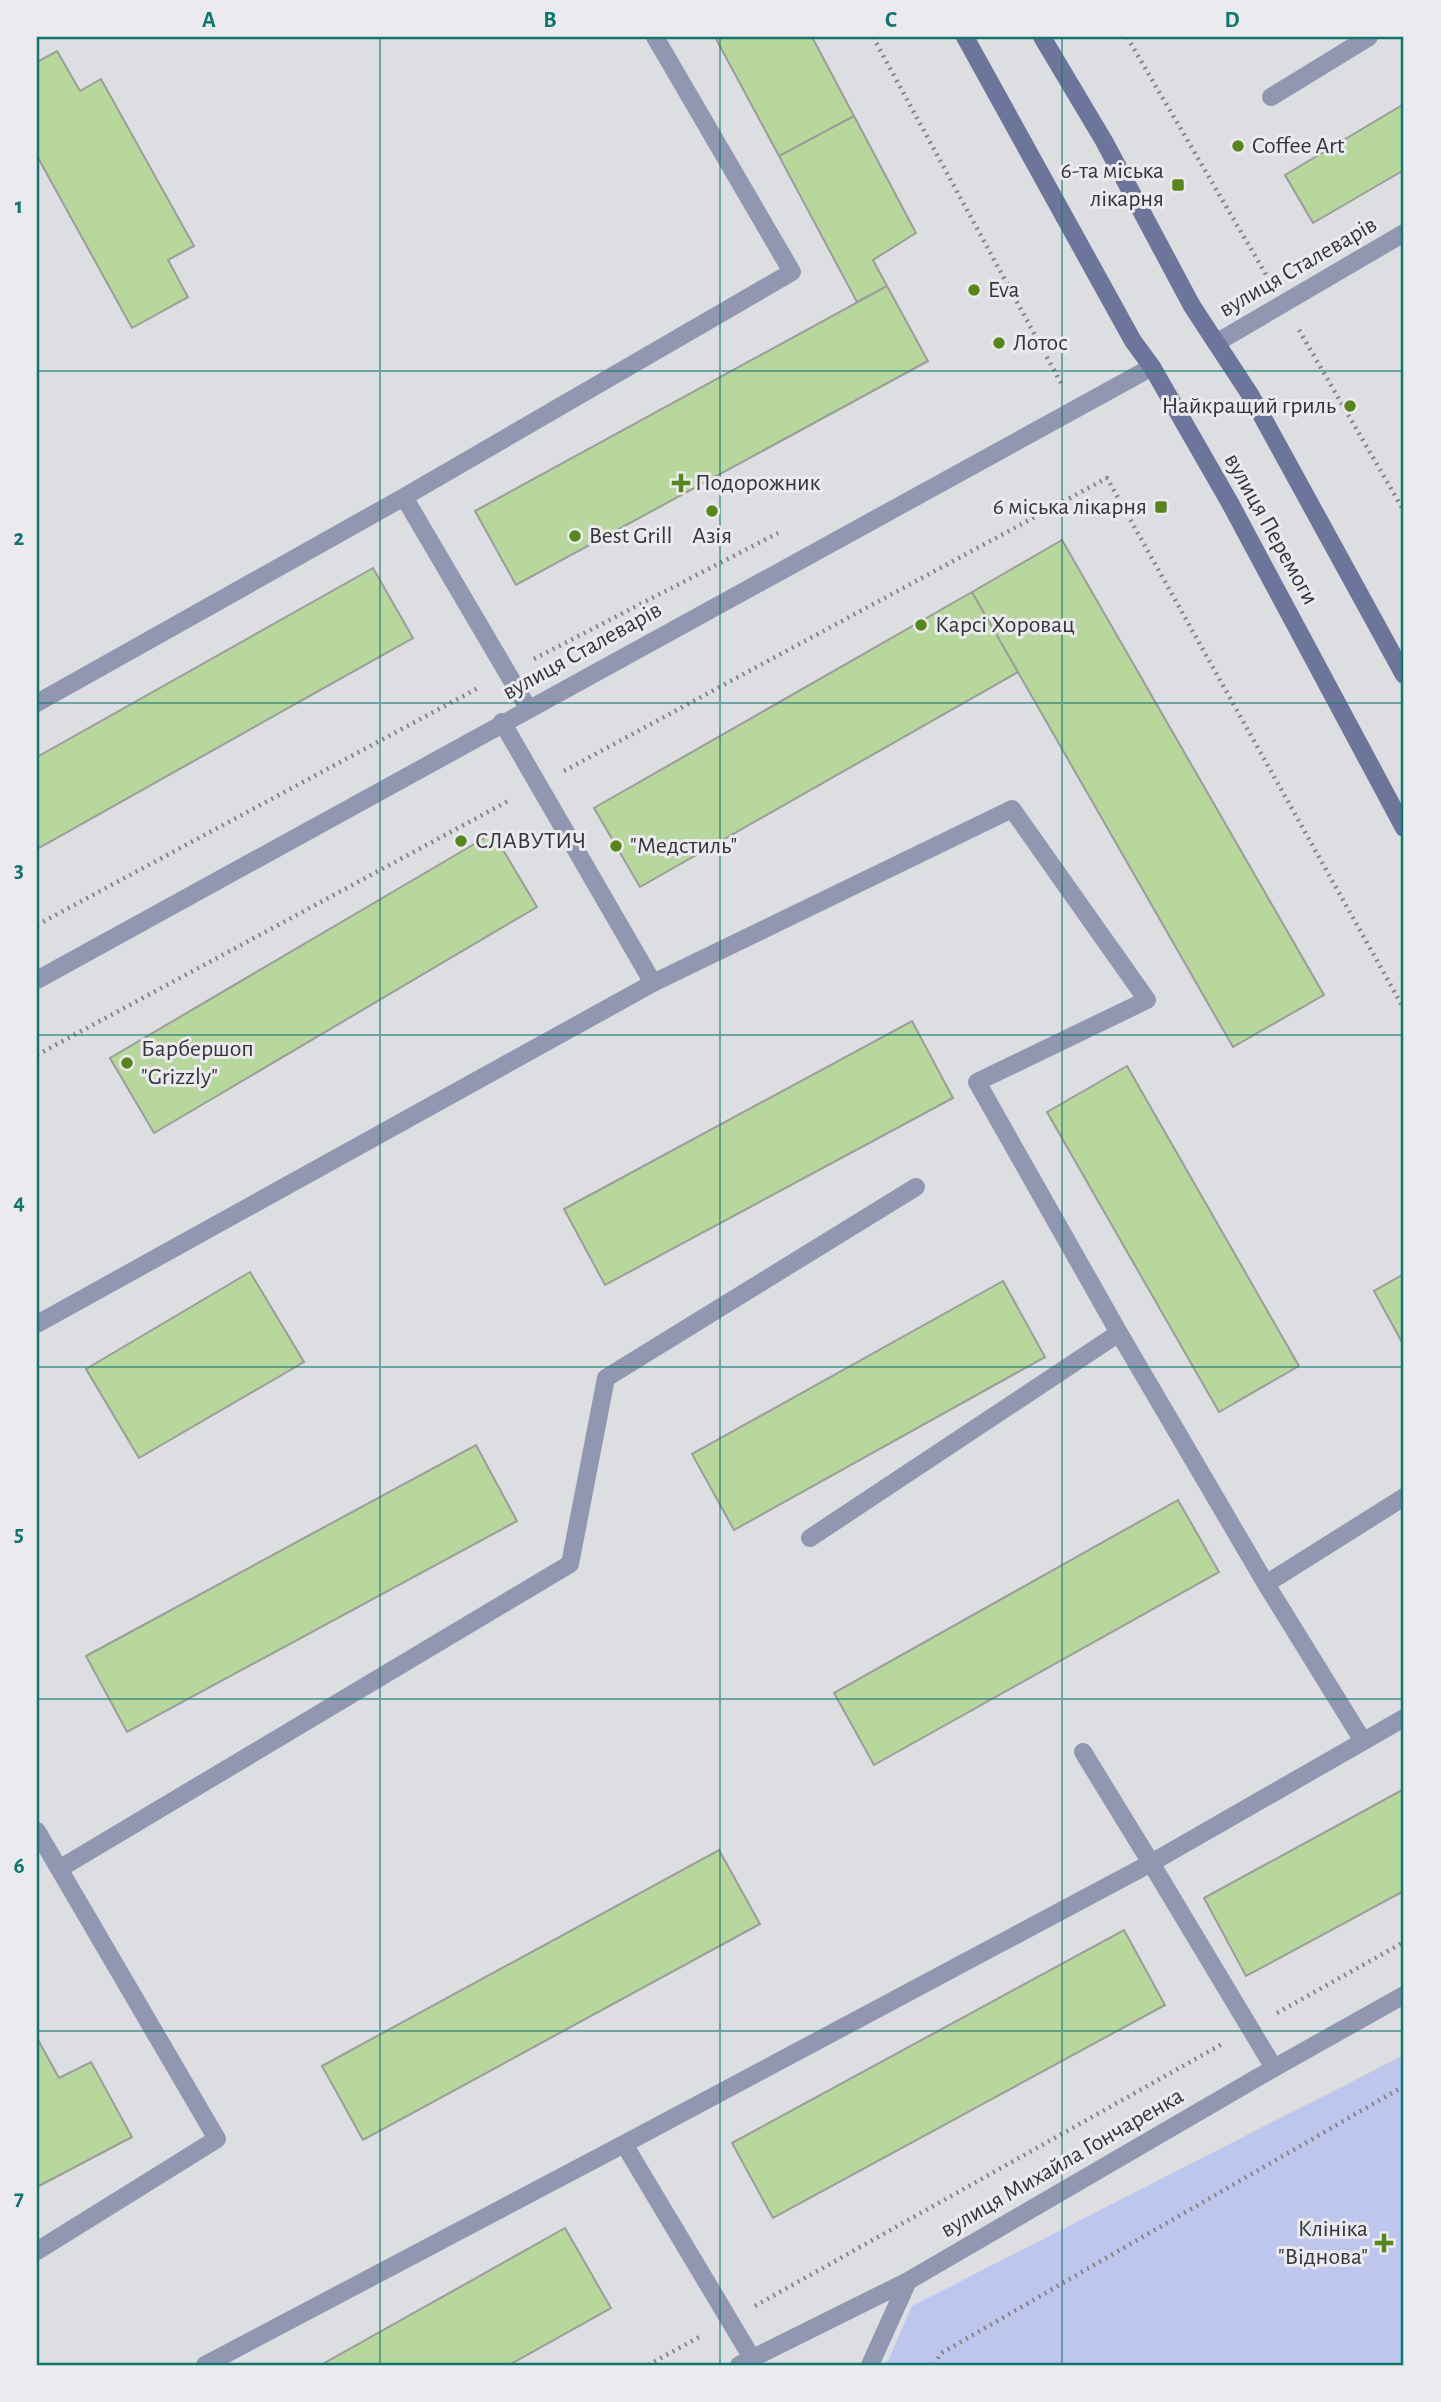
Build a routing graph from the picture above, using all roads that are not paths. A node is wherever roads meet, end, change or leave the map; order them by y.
1 (655, 37) edge
2 (965, 37) edge
3 (1042, 37) edge
4 (1369, 37) edge
5 (1271, 97) dead end
6 (1404, 233) edge
7 (1216, 343) junction
8 (1152, 367) junction
9 (404, 497) junction
10 (1404, 675) edge
11 (37, 703) edge
12 (528, 708) junction
13 (502, 722) junction
14 (1404, 828) edge
15 (37, 980) edge
16 (653, 983) junction
17 (916, 1187) dead end
18 (37, 1324) edge
19 (1119, 1333) junction
20 (1404, 1497) edge
21 (810, 1538) dead end
22 (1266, 1584) junction
23 (1404, 1718) edge
24 (1363, 1741) junction
25 (1083, 1752) dead end
26 (37, 1831) edge
27 (1151, 1863) junction
28 (59, 1869) junction
29 (1404, 1995) edge
30 (1274, 2068) junction
31 (624, 2144) junction
32 (37, 2251) edge
33 (908, 2281) junction
34 (746, 2362) edge
35 (205, 2365) edge
36 (870, 2365) edge

1 - 9 street
2 - 8 main road, вулиця Перемоги
3 - 7 main road, вулиця Перемоги
4 - 5 street
6 - 7 street, вулиця Сталеварів
7 - 10 main road, вулиця Перемоги
8 - 12 street, вулиця Сталеварів
8 - 14 main road, вулиця Перемоги
9 - 11 street
9 - 12 street
12 - 13 street, вулиця Сталеварів
13 - 15 street, вулиця Сталеварів
13 - 16 street
16 - 18 street
16 - 19 street
17 - 28 street
19 - 21 street
19 - 22 street
20 - 22 street
22 - 24 street
23 - 24 street
24 - 27 street
25 - 27 street
26 - 28 street
27 - 30 street
27 - 31 street
28 - 32 street
29 - 30 street, вулиця Михайла Гончаренка
30 - 33 street, вулиця Михайла Гончаренка
31 - 34 street
31 - 35 street
33 - 34 street, вулиця Михайла Гончаренка
33 - 36 street

